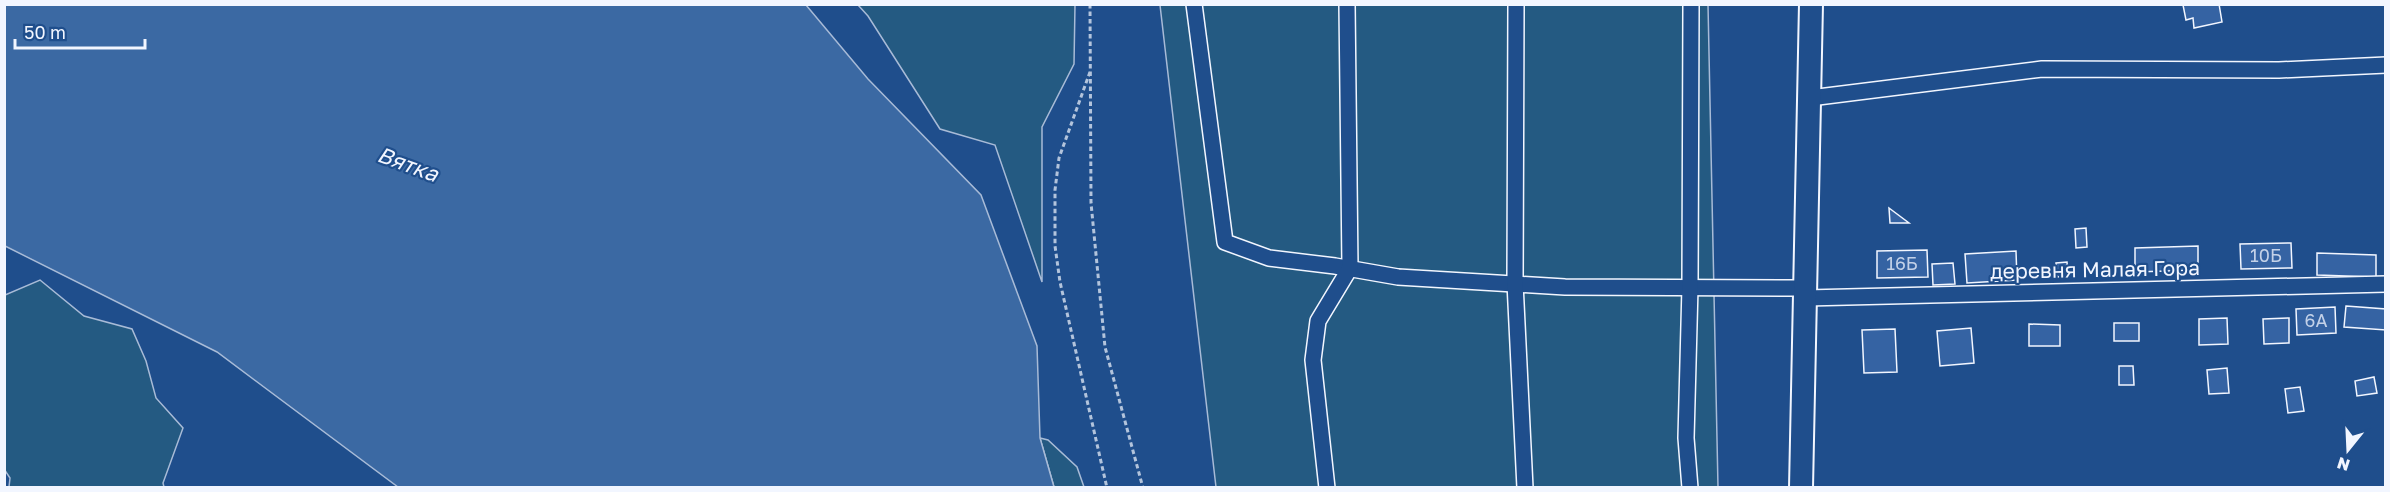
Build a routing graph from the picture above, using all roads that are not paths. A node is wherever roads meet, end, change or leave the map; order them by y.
1 (1194, 4) edge
2 (1347, 4) edge
3 (1515, 4) edge
4 (1691, 4) edge
5 (1811, 4) edge
6 (2385, 66) edge
7 (1810, 99) junction
8 (1350, 268) junction
9 (1515, 283) junction
10 (2385, 284) edge
11 (1690, 287) junction
12 (1806, 293) junction
13 (1327, 488) edge
14 (1525, 488) edge
15 (1690, 488) edge
16 (1801, 488) edge

1 - 8 street, деревня Малая Гора
2 - 8 street
3 - 9 street
4 - 11 street
5 - 7 street
6 - 7 street
7 - 12 street
8 - 9 street, деревня Малая Гора
8 - 13 street
9 - 11 street, деревня Малая Гора
9 - 14 street
10 - 12 street, деревня Малая Гора
11 - 12 street, деревня Малая Гора
11 - 15 street
12 - 16 street

